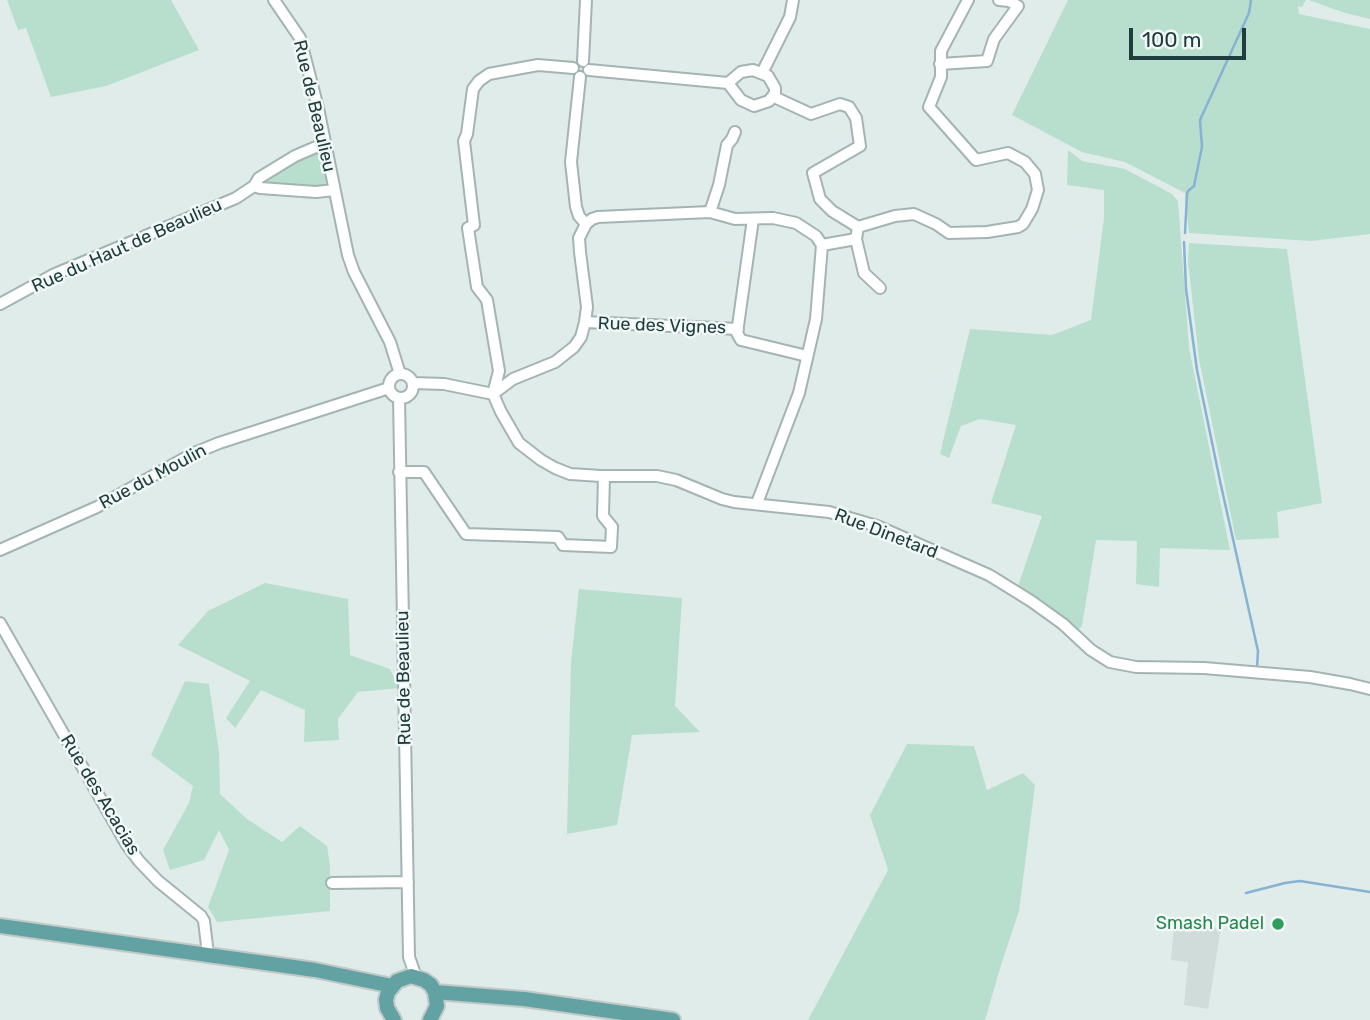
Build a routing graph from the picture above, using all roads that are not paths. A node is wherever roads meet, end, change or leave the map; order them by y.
1 (274, 0) edge
2 (586, 0) edge
3 (793, 0) edge
4 (968, 0) edge
5 (999, 0) edge
6 (940, 64) junction
7 (581, 69) junction
8 (762, 73) junction
9 (729, 83) junction
10 (774, 97) junction
11 (735, 132) dead end
12 (325, 145) junction
13 (254, 186) junction
14 (334, 190) junction
15 (710, 212) junction
16 (753, 219) junction
17 (586, 224) junction
18 (857, 233) junction
19 (822, 245) junction
20 (880, 288) dead end
21 (0, 304) edge
22 (585, 322) junction
23 (738, 329) junction
24 (807, 356) junction
25 (400, 374) junction
26 (413, 383) junction
27 (389, 388) junction
28 (493, 394) junction
29 (399, 398) junction
30 (399, 472) junction
31 (604, 476) junction
32 (757, 503) junction
33 (0, 550) edge
34 (0, 623) edge
35 (1370, 689) edge
36 (332, 883) dead end
37 (408, 883) junction
38 (0, 926) edge
39 (208, 954) junction
40 (334, 973) junction
41 (403, 980) junction
42 (436, 999) junction
43 (386, 1000) junction
44 (394, 1020) edge
45 (430, 1020) edge
46 (673, 1020) edge

1 - 12 street, Rue de Beaulieu
2 - 7 street
3 - 8 street
4 - 6 street
5 - 6 street
6 - 18 street
7 - 9 street
7 - 17 street
7 - 28 street
8 - 9 street
8 - 10 street
9 - 10 street
10 - 18 street
11 - 15 street
12 - 13 street, Rue du Haut de Beaulieu
12 - 14 street, Rue de Beaulieu
13 - 14 street
13 - 21 street, Rue du Haut de Beaulieu
14 - 25 street, Rue de Beaulieu
15 - 16 street
15 - 17 street
16 - 19 street
16 - 23 street
17 - 22 street
18 - 19 street
18 - 20 street
19 - 24 street
22 - 23 street, Rue des Vignes
22 - 28 street
23 - 24 street
24 - 32 street
25 - 26 street
25 - 27 street
26 - 28 street
26 - 29 street
27 - 29 street
27 - 33 street, Rue du Moulin
28 - 31 street, Rue Dinetard
29 - 30 street, Rue de Beaulieu
30 - 31 street
30 - 37 street, Rue de Beaulieu
31 - 32 street, Rue Dinetard
32 - 35 street, Rue Dinetard
34 - 39 street, Rue des Acacias
36 - 37 street
37 - 41 street, Rue de Beaulieu
38 - 39 main road
39 - 40 main road
40 - 41 main road
40 - 43 main road
41 - 42 main road
41 - 43 main road
42 - 45 main road
42 - 46 main road
43 - 44 main road

